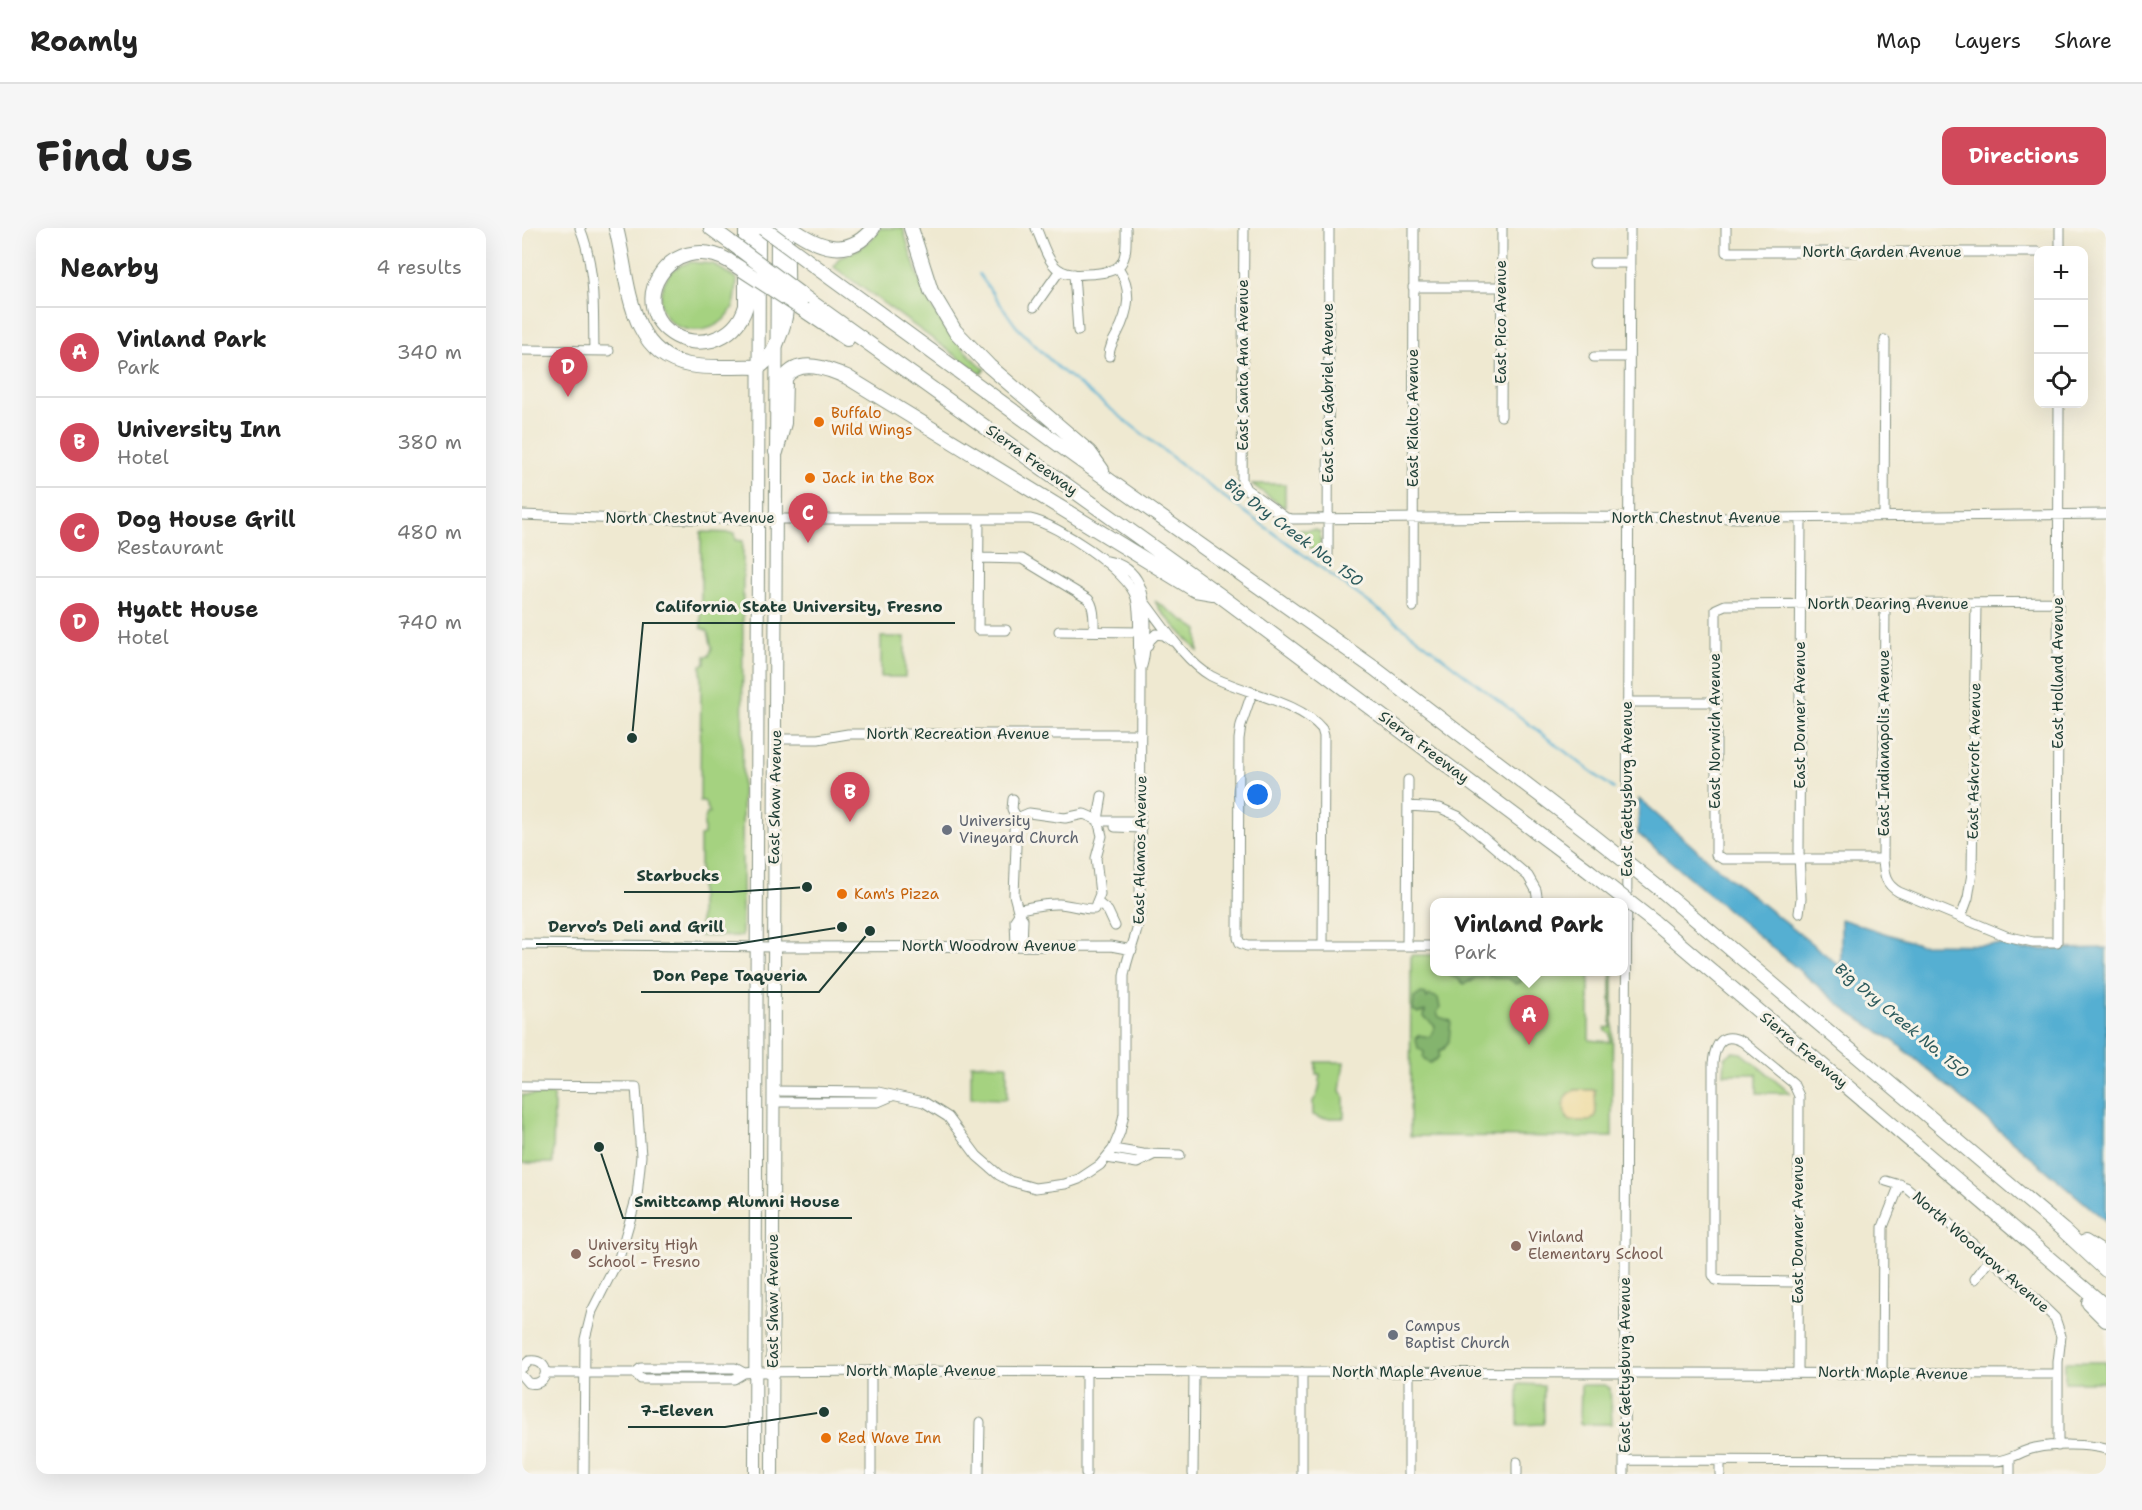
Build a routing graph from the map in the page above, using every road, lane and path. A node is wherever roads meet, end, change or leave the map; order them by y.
1 (580, 228) edge
2 (616, 228) edge
3 (711, 228) edge
4 (746, 228) edge
5 (761, 228) edge
6 (777, 228) edge
7 (788, 228) edge
8 (873, 228) edge
9 (911, 228) edge
10 (1036, 228) edge
11 (1126, 228) edge
12 (1244, 228) edge
13 (1329, 228) edge
14 (1413, 228) edge
15 (1502, 228) edge
16 (1630, 228) edge
17 (1726, 228) edge
18 (2060, 228) edge
19 (2060, 246) edge
20 (2034, 252) edge
21 (1594, 263) dead end
22 (1629, 264) junction
23 (1119, 267) junction
24 (1060, 270) junction
25 (1074, 274) junction
26 (1413, 287) junction
27 (1501, 287) junction
28 (804, 303) junction
29 (1034, 307) dead end
30 (1078, 331) dead end
31 (1885, 340) dead end
32 (777, 342) junction
33 (522, 350) edge
34 (594, 351) junction
35 (609, 351) dead end
36 (1109, 356) dead end
37 (1594, 357) dead end
38 (1629, 357) junction
39 (758, 367) junction
40 (2059, 408) edge
41 (1501, 416) dead end
42 (776, 452) junction
43 (1109, 479) junction
44 (2059, 514) junction
45 (2106, 514) edge
46 (1884, 515) junction
47 (522, 516) edge
48 (1286, 518) joint
49 (1413, 518) junction
50 (1628, 518) junction
51 (1801, 518) junction
52 (757, 519) junction
53 (777, 519) junction
54 (979, 519) junction
55 (1328, 519) junction
56 (1328, 557) dead end
57 (979, 558) junction
58 (1107, 561) junction
59 (1218, 594) junction
60 (2058, 602) junction
61 (1146, 604) junction
62 (1885, 604) junction
63 (1976, 604) junction
64 (1801, 605) junction
65 (1719, 606) joint
66 (1413, 608) dead end
67 (1006, 630) dead end
68 (1059, 631) dead end
69 (1094, 631) junction
70 (1138, 632) junction
71 (1176, 644) junction
72 (1145, 655) junction
73 (1141, 668) junction
74 (1252, 693) junction
75 (1627, 702) junction
76 (1716, 702) junction
77 (1141, 734) junction
78 (776, 739) junction
79 (1408, 780) dead end
80 (1102, 796) dead end
81 (1013, 799) dead end
82 (1408, 806) junction
83 (1017, 818) junction
84 (1099, 824) junction
85 (1141, 825) junction
86 (1800, 859) junction
87 (1883, 859) junction
88 (1537, 898) edge
89 (1623, 898) edge
90 (1625, 898) edge
91 (1097, 902) junction
92 (1628, 902) edge
93 (1019, 911) junction
94 (1799, 913) dead end
95 (1962, 917) junction
96 (1115, 926) dead end
97 (522, 944) edge
98 (756, 946) junction
99 (1019, 946) junction
100 (1323, 946) junction
101 (1407, 946) junction
102 (1430, 946) edge
103 (774, 947) junction
104 (1132, 950) junction
105 (1625, 976) edge
106 (522, 1086) edge
107 (773, 1096) junction
108 (1113, 1149) junction
109 (1154, 1154) junction
110 (1180, 1155) dead end
111 (1107, 1158) junction
112 (1886, 1181) dead end
113 (1900, 1184) junction
114 (2063, 1230) junction
115 (2106, 1255) edge
116 (1990, 1259) junction
117 (2106, 1270) edge
118 (2070, 1277) junction
119 (1975, 1279) dead end
120 (1798, 1282) junction
121 (2106, 1307) edge
122 (2106, 1320) edge
123 (522, 1368) edge
124 (871, 1371) junction
125 (1194, 1371) junction
126 (584, 1372) junction
127 (750, 1372) junction
128 (772, 1372) junction
129 (1086, 1372) junction
130 (1302, 1372) junction
131 (1409, 1372) junction
132 (1798, 1372) junction
133 (546, 1373) junction
134 (1625, 1373) junction
135 (1882, 1374) junction
136 (2058, 1374) junction
137 (522, 1376) edge
138 (980, 1422) dead end
139 (2058, 1446) junction
140 (2106, 1449) edge
141 (2010, 1459) junction
142 (1624, 1460) junction
143 (1720, 1461) junction
144 (1517, 1462) dead end
145 (584, 1474) edge
146 (755, 1474) edge
147 (772, 1474) edge
148 (870, 1474) edge
149 (979, 1474) edge
150 (1086, 1474) edge
151 (1193, 1474) edge
152 (1302, 1474) edge
153 (1409, 1474) edge
154 (1517, 1474) edge
155 (1624, 1474) edge
156 (1720, 1474) edge
157 (2010, 1474) edge

1 - 34 street
2 - 39 highway
3 - 28 highway, Sierra Freeway, bridge
4 - 28 highway, bridge
5 - 39 main road, East Shaw Avenue
5 - 43 highway, Sierra Freeway, bridge
6 - 32 main road, East Shaw Avenue
7 - 8 highway
7 - 32 highway
9 - 43 highway
10 - 24 street
11 - 23 street
12 - 48 street, East Santa Ana Avenue
13 - 55 street, East San Gabriel Avenue
14 - 26 street, East Rialto Avenue
15 - 27 street, East Pico Avenue
16 - 22 street, East Gettysburg Avenue
17 - 20 street, North Garden Avenue
18 - 19 street
21 - 22 street
22 - 38 street, East Gettysburg Avenue
23 - 25 street
23 - 36 street
24 - 25 street
24 - 29 street
25 - 30 street
26 - 27 street
26 - 49 street, East Rialto Avenue
27 - 41 street, East Pico Avenue
28 - 59 highway, Sierra Freeway
31 - 46 street
32 - 39 highway
32 - 42 main road, East Shaw Avenue
33 - 34 street
34 - 35 street
37 - 38 street
38 - 50 street, East Gettysburg Avenue
39 - 52 main road, East Shaw Avenue
40 - 44 street, East Holland Avenue
42 - 53 main road, East Shaw Avenue
42 - 59 highway
43 - 114 highway, Sierra Freeway, bridge
44 - 45 street, North Chestnut Avenue
44 - 46 street, North Chestnut Avenue
44 - 60 street, East Holland Avenue
46 - 51 street, North Chestnut Avenue
47 - 52 street, North Chestnut Avenue
48 - 55 street, North Chestnut Avenue
49 - 50 street, North Chestnut Avenue
49 - 55 street, North Chestnut Avenue
49 - 66 street, East Rialto Avenue
50 - 51 street, North Chestnut Avenue
50 - 75 street, East Gettysburg Avenue
51 - 64 street, East Donner Avenue
52 - 53 street, North Chestnut Avenue
52 - 98 main road, East Shaw Avenue
53 - 54 street, North Chestnut Avenue
53 - 78 main road, East Shaw Avenue
54 - 57 street
54 - 58 street, North Chestnut Avenue
55 - 56 street, East San Gabriel Avenue
57 - 67 street
57 - 69 street
58 - 61 street
58 - 70 street
59 - 89 highway, Sierra Freeway, bridge
60 - 63 street, North Dearing Avenue
60 - 95 street, East Holland Avenue
61 - 71 street
61 - 72 street
62 - 63 street, North Dearing Avenue
62 - 64 street, North Dearing Avenue
62 - 87 street, East Indianapolis Avenue
63 - 95 street, East Ashcroft Avenue
64 - 65 street, North Dearing Avenue
64 - 86 street, East Donner Avenue
65 - 76 street, East Norwich Avenue
68 - 69 street
69 - 70 street
70 - 73 street
71 - 72 street
71 - 74 street
72 - 73 street
73 - 77 street, East Alamos Avenue
74 - 100 street
74 - 100 street
75 - 76 street
75 - 90 street, East Gettysburg Avenue
76 - 86 street, East Norwich Avenue
77 - 78 street, North Recreation Avenue
77 - 85 street, East Alamos Avenue
78 - 103 main road, East Shaw Avenue
79 - 82 street
80 - 84 street
81 - 83 street
82 - 88 street
82 - 101 street
83 - 84 street
83 - 93 street
84 - 85 street
84 - 91 street
85 - 104 street, East Alamos Avenue
86 - 87 street
86 - 94 street, East Donner Avenue
87 - 95 street, East Indianapolis Avenue
91 - 93 street
91 - 96 street
92 - 118 highway, Sierra Freeway, bridge
93 - 99 street
97 - 98 street, North Woodrow Avenue
98 - 103 street, North Woodrow Avenue
98 - 127 main road, East Shaw Avenue
99 - 103 street, North Woodrow Avenue
99 - 104 street, North Woodrow Avenue
100 - 101 street
101 - 102 street
103 - 107 main road, East Shaw Avenue
104 - 108 street, East Alamos Avenue
105 - 134 street, East Gettysburg Avenue
106 - 126 street
107 - 111 street, East Alamos Avenue
107 - 128 main road, East Shaw Avenue
108 - 109 street
108 - 111 street, East Alamos Avenue
109 - 110 street
109 - 111 street
112 - 113 street, North Woodrow Avenue
113 - 116 street, North Woodrow Avenue
113 - 135 street
114 - 115 highway
114 - 117 highway, Sierra Freeway
116 - 119 street
116 - 136 street, North Woodrow Avenue
118 - 121 highway, Sierra Freeway
118 - 122 highway
120 - 120 street, East Donner Avenue
120 - 132 street, East Donner Avenue
123 - 133 street
124 - 128 street, North Maple Avenue
124 - 129 street, North Maple Avenue
124 - 148 street
125 - 129 street, North Maple Avenue
125 - 130 street, North Maple Avenue
125 - 151 street
126 - 127 street, North Maple Avenue
126 - 133 street, North Maple Avenue
126 - 145 street
127 - 128 street, North Maple Avenue
127 - 146 main road, East Shaw Avenue
128 - 147 main road, East Shaw Avenue
129 - 150 street
130 - 131 street, North Maple Avenue
130 - 152 street
131 - 134 street, North Maple Avenue
131 - 153 street
132 - 134 street, North Maple Avenue
132 - 135 street, North Maple Avenue
133 - 137 street
134 - 142 street, East Gettysburg Avenue
135 - 136 street, North Maple Avenue
136 - 139 street
138 - 149 street
139 - 140 street
139 - 141 street
141 - 143 street
141 - 157 street
142 - 143 street
142 - 155 street, East Gettysburg Avenue
143 - 156 street
144 - 154 street

